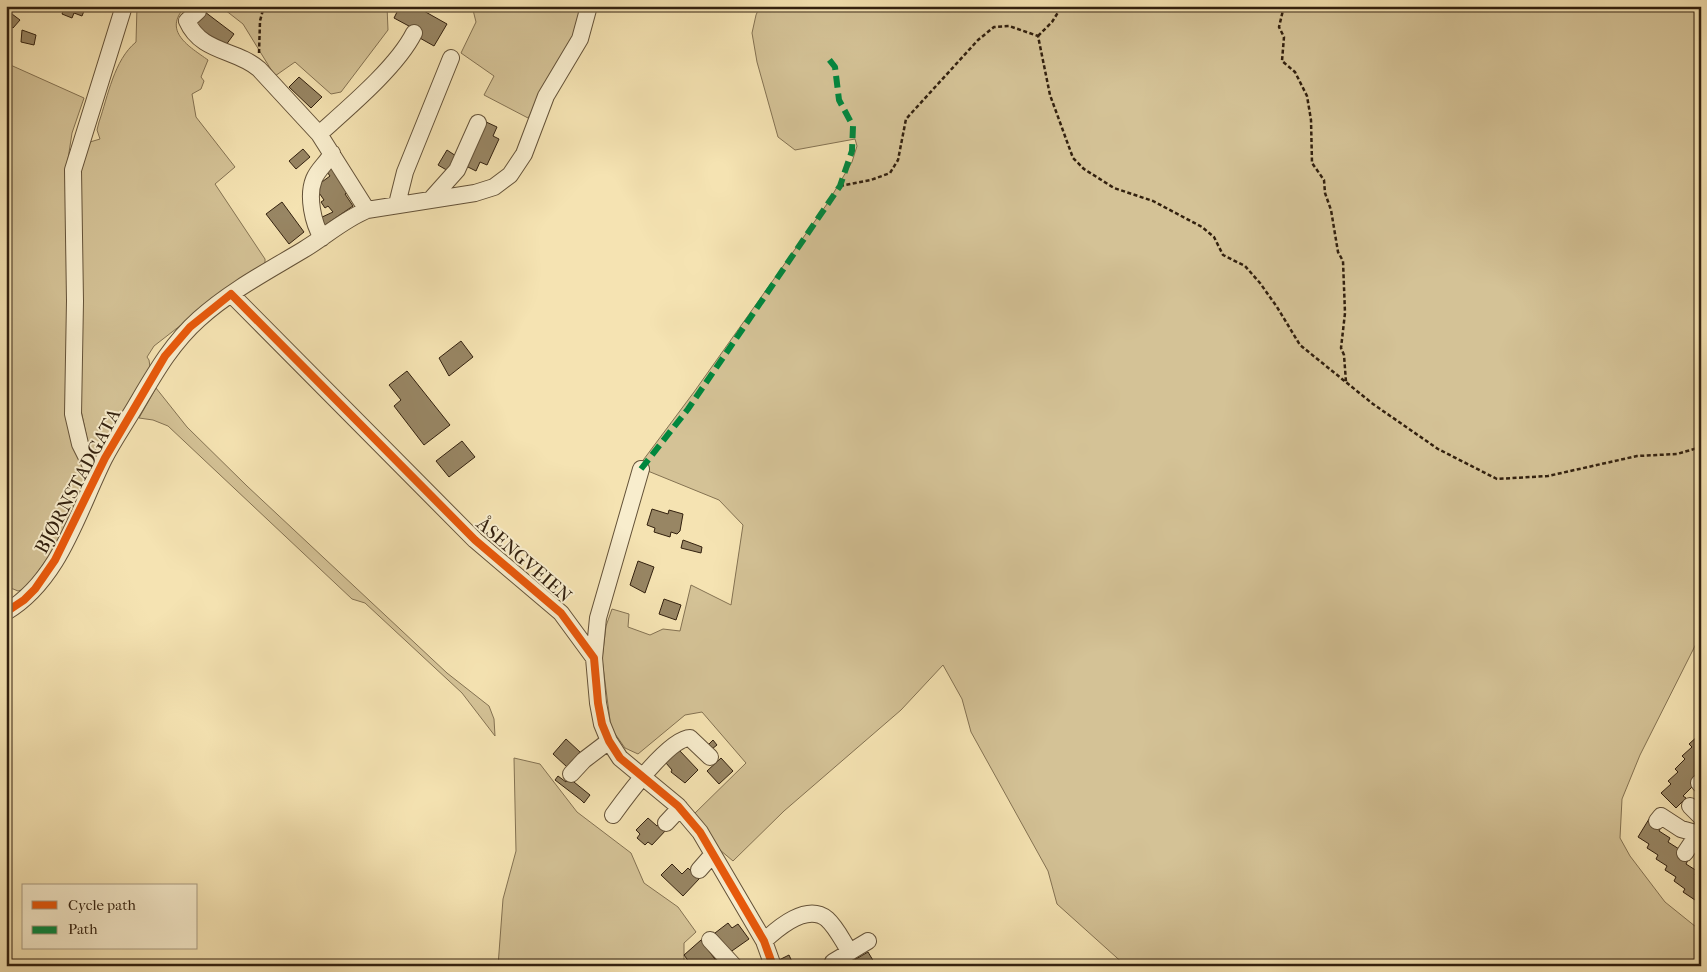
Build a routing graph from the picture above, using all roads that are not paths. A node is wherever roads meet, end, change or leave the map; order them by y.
1 (124, 6) edge
2 (589, 6) edge
3 (198, 11) dead end
4 (414, 34) dead end
5 (451, 58) dead end
6 (478, 123) dead end
7 (319, 134) junction
8 (332, 153) junction
9 (432, 198) junction
10 (397, 204) junction
11 (367, 210) junction
12 (322, 238) junction
13 (231, 294) junction
14 (641, 470) dead end
15 (96, 476) junction
16 (6, 612) edge
17 (594, 658) junction
18 (609, 741) junction
19 (710, 758) dead end
20 (571, 774) dead end
21 (642, 778) junction
22 (680, 808) junction
23 (1698, 812) edge
24 (613, 815) dead end
25 (666, 823) dead end
26 (1666, 826) dead end
27 (1685, 853) dead end
28 (713, 854) junction
29 (699, 870) dead end
30 (710, 940) dead end
31 (764, 940) junction
32 (868, 941) dead end
33 (850, 952) junction
34 (833, 962) dead end
35 (734, 966) edge
36 (774, 966) edge

1 - 15 street
2 - 9 street, BJØRNSTADGATA
3 - 7 street
4 - 7 street
5 - 10 street
6 - 9 street
7 - 8 street
8 - 11 street
8 - 12 street
9 - 10 street, BJØRNSTADGATA
10 - 11 street, BJØRNSTADGATA
11 - 12 street, BJØRNSTADGATA
12 - 13 street, BJØRNSTADGATA
13 - 15 street, BJØRNSTADGATA
13 - 17 street, ÅSENGVEIEN
14 - 17 street
15 - 16 street, BJØRNSTADGATA
17 - 18 street
18 - 20 street
18 - 21 street
19 - 21 street
21 - 22 street
21 - 24 street
22 - 25 street
22 - 28 street
23 - 26 street
23 - 27 street
28 - 29 street
28 - 31 street
30 - 35 street
31 - 33 street
31 - 36 street
32 - 33 street
33 - 34 street

